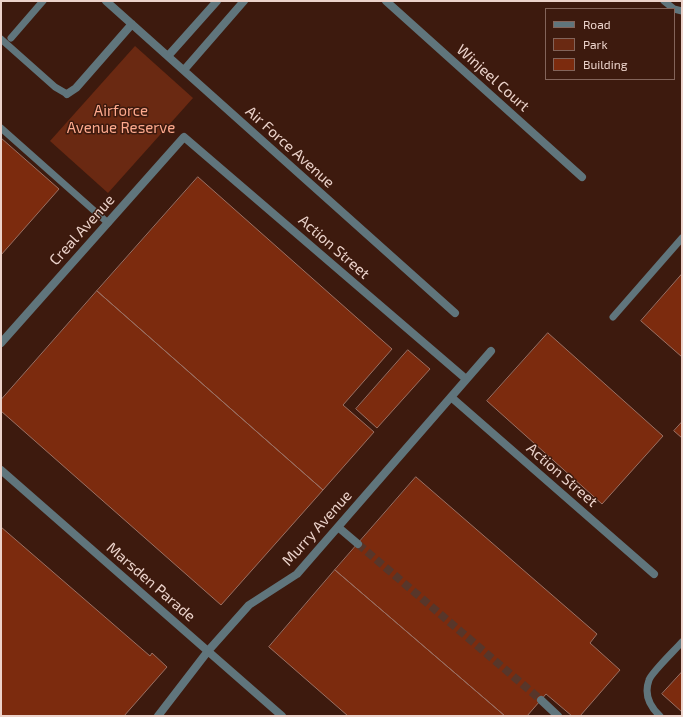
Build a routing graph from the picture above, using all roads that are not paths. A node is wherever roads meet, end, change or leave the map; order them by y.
1 (43, 1) edge
2 (106, 1) edge
3 (217, 1) edge
4 (244, 1) edge
5 (386, 1) edge
6 (664, 1) edge
7 (673, 8) edge
8 (132, 24) junction
9 (1, 38) edge
10 (11, 38) dead end
11 (168, 56) junction
12 (184, 70) junction
13 (67, 94) joint
14 (1, 128) edge
15 (184, 137) joint
16 (582, 176) dead end
17 (108, 222) junction
18 (682, 238) edge
19 (455, 313) dead end
20 (613, 317) dead end
21 (1, 344) edge
22 (491, 351) dead end
23 (466, 379) junction
24 (451, 397) junction
25 (1, 470) edge
26 (338, 526) junction
27 (358, 544) tunnel mouth
28 (654, 574) dead end
29 (682, 642) edge
30 (208, 651) junction
31 (540, 700) tunnel mouth
32 (158, 716) edge
33 (282, 716) edge
34 (558, 716) edge
35 (660, 716) edge

1 - 10 lane
2 - 8 street, Air Force Avenue
3 - 11 street
4 - 12 street
5 - 16 street, Winjeel Court
6 - 7 lane
8 - 11 street, Air Force Avenue
8 - 13 street
9 - 13 lane
11 - 12 street, Air Force Avenue
12 - 19 street, Air Force Avenue
14 - 17 lane
15 - 17 street, Creal Avenue
15 - 23 street, Action Street
17 - 21 street, Creal Avenue
18 - 20 lane
22 - 23 street, Murry Avenue
23 - 24 street, Murry Avenue
24 - 26 street, Murry Avenue
24 - 28 street, Action Street
25 - 30 street, Marsden Parade
26 - 27 street
26 - 30 street, Murry Avenue
29 - 35 lane
30 - 32 street, Murry Avenue
30 - 33 street, Marsden Parade
31 - 34 street

